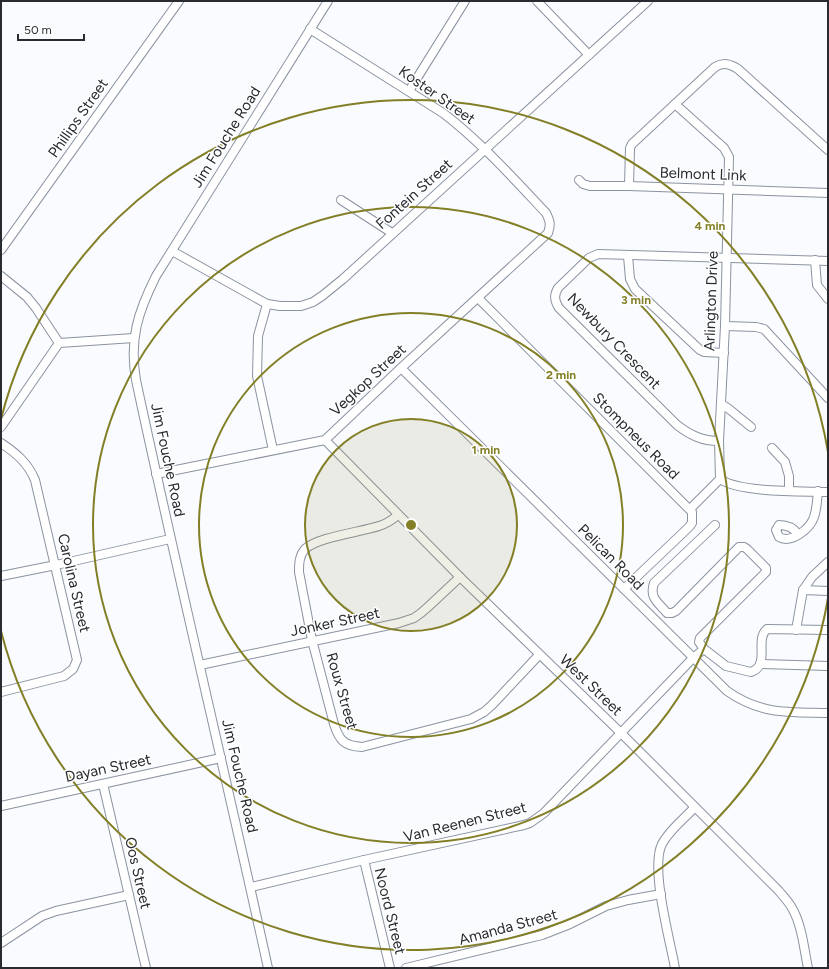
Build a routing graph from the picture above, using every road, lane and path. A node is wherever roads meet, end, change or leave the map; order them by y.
1 (179, 1) edge
2 (328, 1) edge
3 (465, 1) edge
4 (537, 1) edge
5 (648, 1) edge
6 (310, 29) junction
7 (589, 55) junction
8 (409, 91) junction
9 (675, 104) junction
10 (485, 149) junction
11 (828, 150) edge
12 (579, 180) dead end
13 (629, 186) junction
14 (728, 190) junction
15 (828, 193) edge
16 (340, 200) dead end
17 (550, 221) joint
18 (392, 233) junction
19 (1, 250) edge
20 (172, 251) junction
21 (628, 256) junction
22 (726, 257) junction
23 (815, 260) junction
24 (828, 261) edge
25 (1, 276) edge
26 (478, 298) junction
27 (828, 299) edge
28 (267, 304) junction
29 (725, 326) junction
30 (134, 338) junction
31 (59, 343) junction
32 (724, 353) junction
33 (401, 368) junction
34 (828, 398) edge
35 (721, 404) junction
36 (1, 427) edge
37 (751, 427) dead end
38 (325, 440) junction
39 (719, 441) junction
40 (1, 443) edge
41 (772, 448) dead end
42 (273, 450) junction
43 (156, 474) junction
44 (720, 479) junction
45 (789, 490) junction
46 (818, 491) junction
47 (828, 492) edge
48 (690, 509) junction
49 (398, 515) junction
50 (715, 525) dead end
51 (798, 534) dead end
52 (170, 539) junction
53 (828, 562) edge
54 (56, 565) junction
55 (1, 576) edge
56 (460, 577) junction
57 (624, 589) junction
58 (803, 590) junction
59 (828, 591) edge
60 (796, 630) junction
61 (828, 630) edge
62 (312, 640) junction
63 (704, 649) junction
64 (539, 655) junction
65 (693, 658) junction
66 (760, 664) junction
67 (200, 665) junction
68 (828, 666) edge
69 (1, 692) edge
70 (828, 713) edge
71 (621, 733) junction
72 (221, 758) junction
73 (103, 784) junction
74 (1, 806) edge
75 (695, 808) junction
76 (364, 860) junction
77 (251, 887) junction
78 (661, 894) junction
79 (129, 895) junction
80 (1, 943) edge
81 (146, 968) edge
82 (268, 968) edge
83 (390, 968) edge
84 (406, 968) edge
85 (675, 968) edge
86 (808, 968) edge

1 - 19 street, Phillips Street
2 - 6 street, Jim Fouche Road
3 - 8 street
4 - 7 street
5 - 7 street, Fontein Street
6 - 8 street, Koster Street
6 - 20 street, Jim Fouche Road
7 - 10 street, Fontein Street
8 - 10 street, Koster Street
9 - 11 street
9 - 13 street
9 - 14 street, Arlington Drive
10 - 17 street, Koster Street
10 - 18 street, Fontein Street
12 - 13 street, Belmont Link
13 - 14 street, Belmont Link
14 - 15 street, Belmont Link
14 - 22 street, Arlington Drive
16 - 18 street
17 - 26 street, Vegkop Street
18 - 28 street, Fontein Street
20 - 28 street, Fontein Street
20 - 30 street, Jim Fouche Road
21 - 22 street, Newbury Crescent
21 - 32 street
21 - 39 street, Newbury Crescent
22 - 23 street, Newbury Crescent
22 - 29 street, Arlington Drive
23 - 24 street, Newbury Crescent
23 - 27 street
25 - 31 street
26 - 33 street, Vegkop Street
26 - 48 street, Stompneus Road
28 - 42 street
29 - 32 street, Arlington Drive
29 - 34 street
30 - 31 street
30 - 43 street, Jim Fouche Road
31 - 36 street
32 - 35 street, Arlington Drive
33 - 38 street, Vegkop Street
33 - 57 street, Pelican Road
35 - 37 street
35 - 39 street, Arlington Drive
38 - 42 street
38 - 49 street, West Street
39 - 44 street, Arlington Drive
40 - 54 street, Carolina Street
41 - 45 street
42 - 43 street
43 - 52 street, Jim Fouche Road
44 - 45 street
44 - 48 street
45 - 46 street
46 - 47 street
46 - 51 street
48 - 57 street
49 - 56 street, West Street
49 - 62 street, Roux Street
50 - 63 street
52 - 54 street
52 - 67 street, Jim Fouche Road
53 - 58 street
54 - 55 street
54 - 69 street, Carolina Street
56 - 62 street, Jonker Street
56 - 64 street, West Street
57 - 65 street, Pelican Road
58 - 59 street
58 - 60 street
60 - 61 street
60 - 66 street
62 - 64 street, Roux Street
62 - 67 street, Jonker Street
63 - 65 street, Van Reenen Street
63 - 66 street
64 - 71 street, West Street
65 - 70 street, Pelican Road
65 - 71 street, Van Reenen Street
66 - 68 street
67 - 72 street, Jim Fouche Road
71 - 75 street, West Street
71 - 76 street, Van Reenen Street
72 - 73 street, Dayan Street
72 - 77 street, Jim Fouche Road
73 - 74 street, Dayan Street
73 - 79 street, Oos Street
75 - 78 street
75 - 86 street, West Street
76 - 77 street, Van Reenen Street
76 - 83 street, Noord Street
77 - 82 street, Jim Fouche Road
78 - 84 street, Amanda Street
78 - 85 street
79 - 80 street
79 - 81 street, Oos Street

